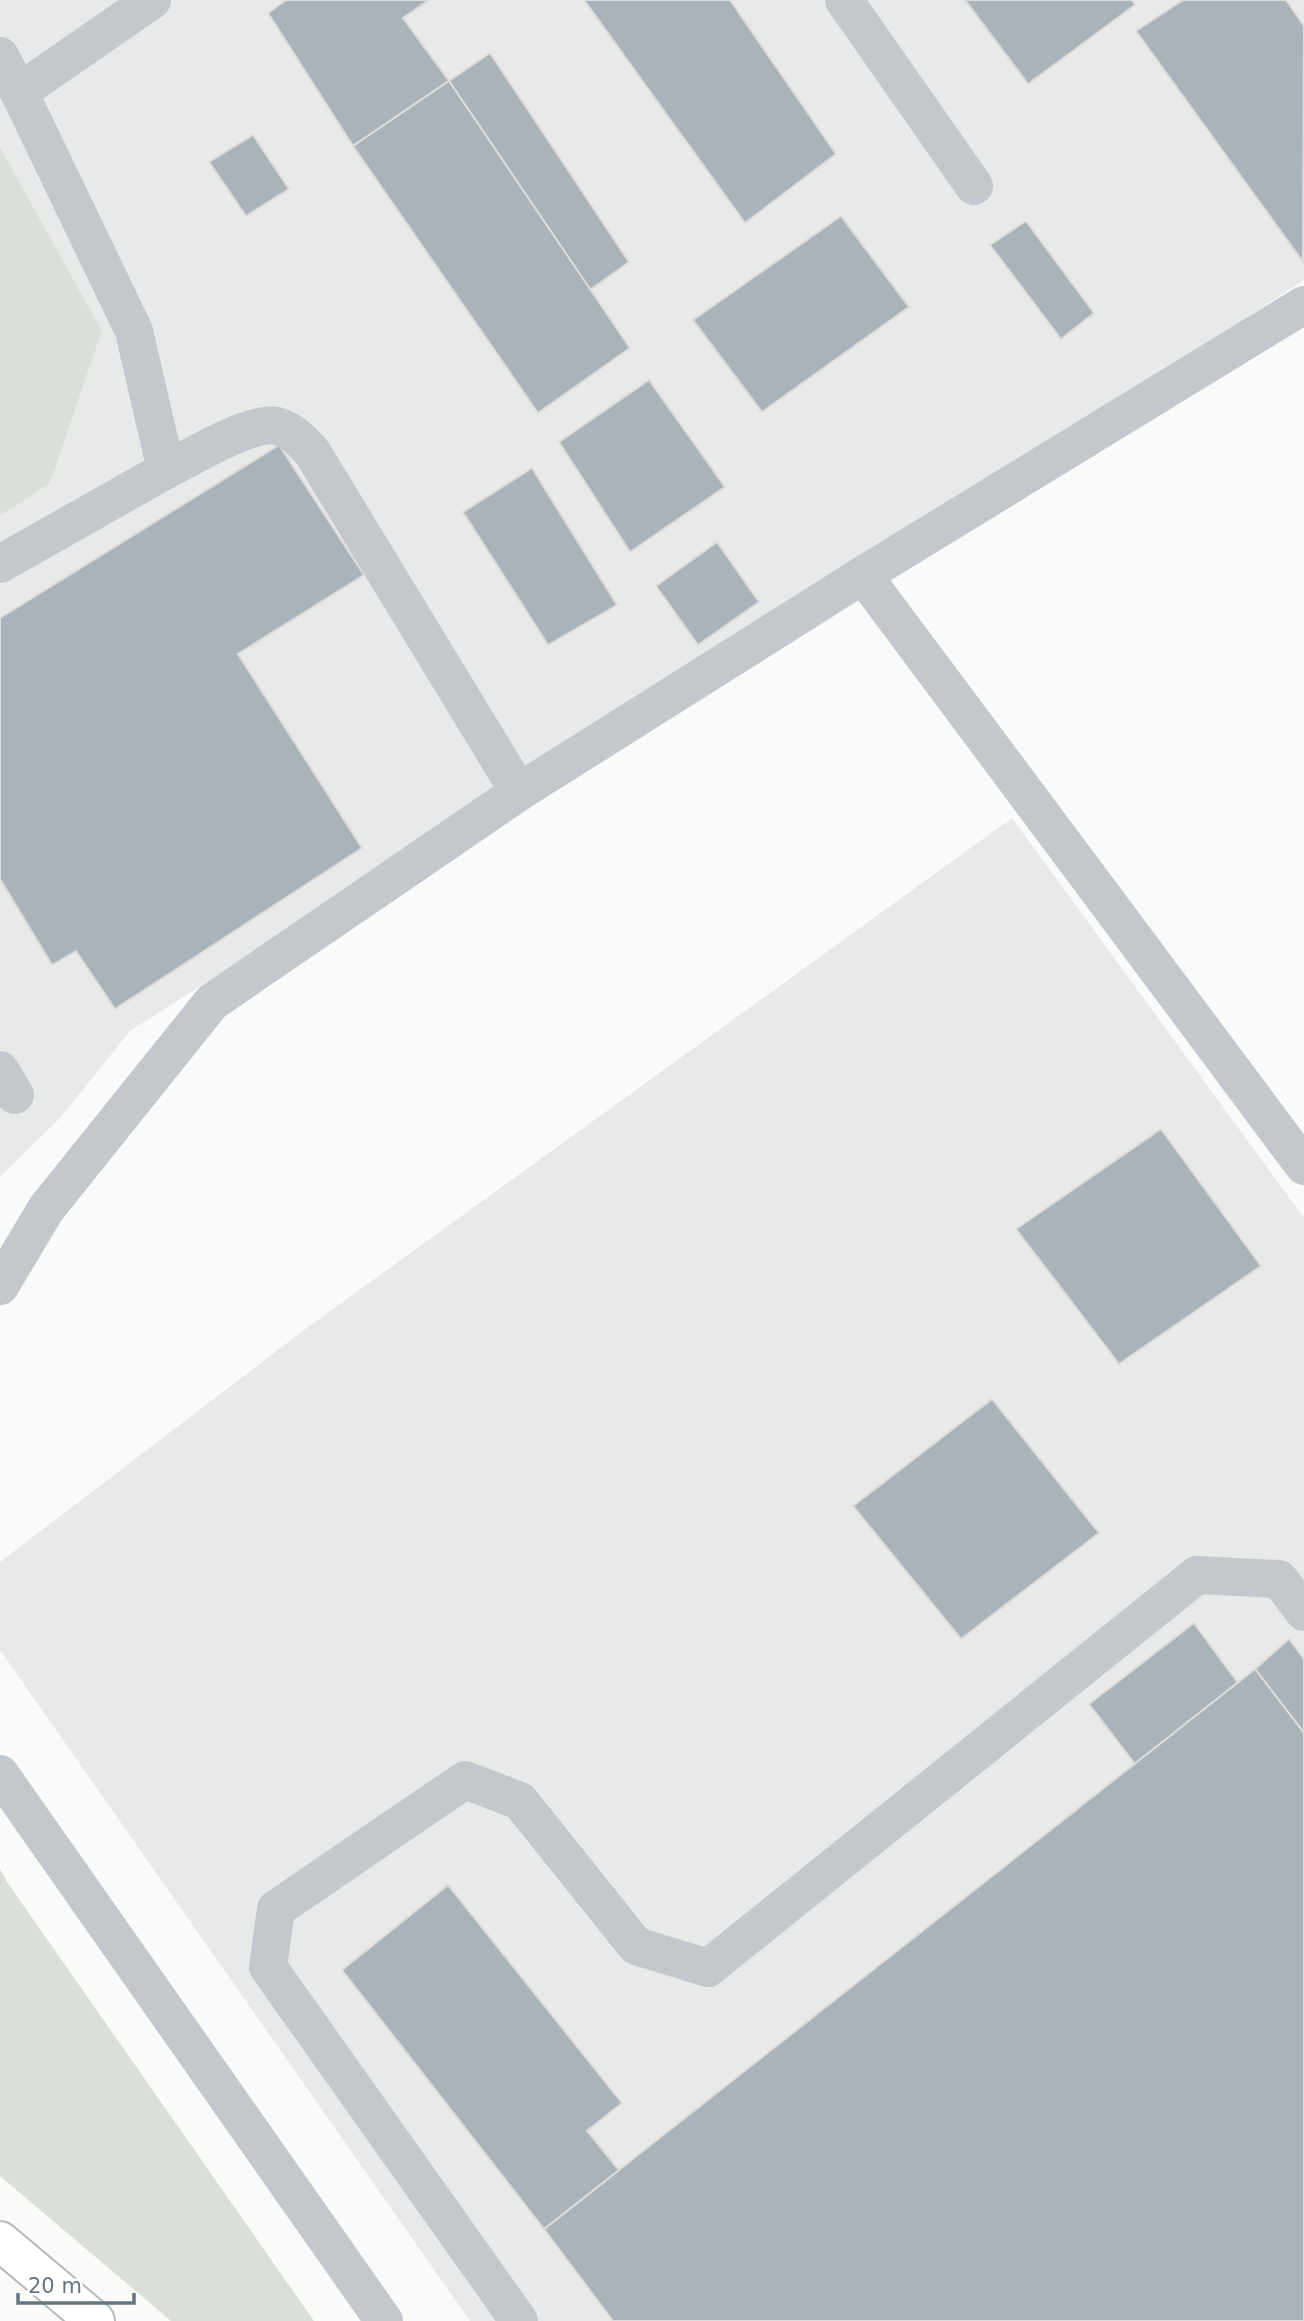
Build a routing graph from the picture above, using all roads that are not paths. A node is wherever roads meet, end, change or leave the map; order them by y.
1 (152, 0) edge
2 (844, 0) edge
3 (0, 56) edge
4 (19, 92) junction
5 (974, 186) dead end
6 (1304, 305) edge
7 (166, 470) junction
8 (0, 564) edge
9 (863, 575) junction
10 (519, 792) junction
11 (1304, 1166) edge
12 (0, 1286) edge
13 (1304, 1612) edge
14 (0, 1774) edge
15 (0, 2241) edge
16 (95, 2321) edge
17 (384, 2321) edge
18 (519, 2321) edge

1 - 4 lane
2 - 5 lane
3 - 4 lane
4 - 7 lane
6 - 9 lane
7 - 8 lane
7 - 10 lane
9 - 10 lane
9 - 11 lane
10 - 12 lane
13 - 18 lane
14 - 17 lane
15 - 16 highway

